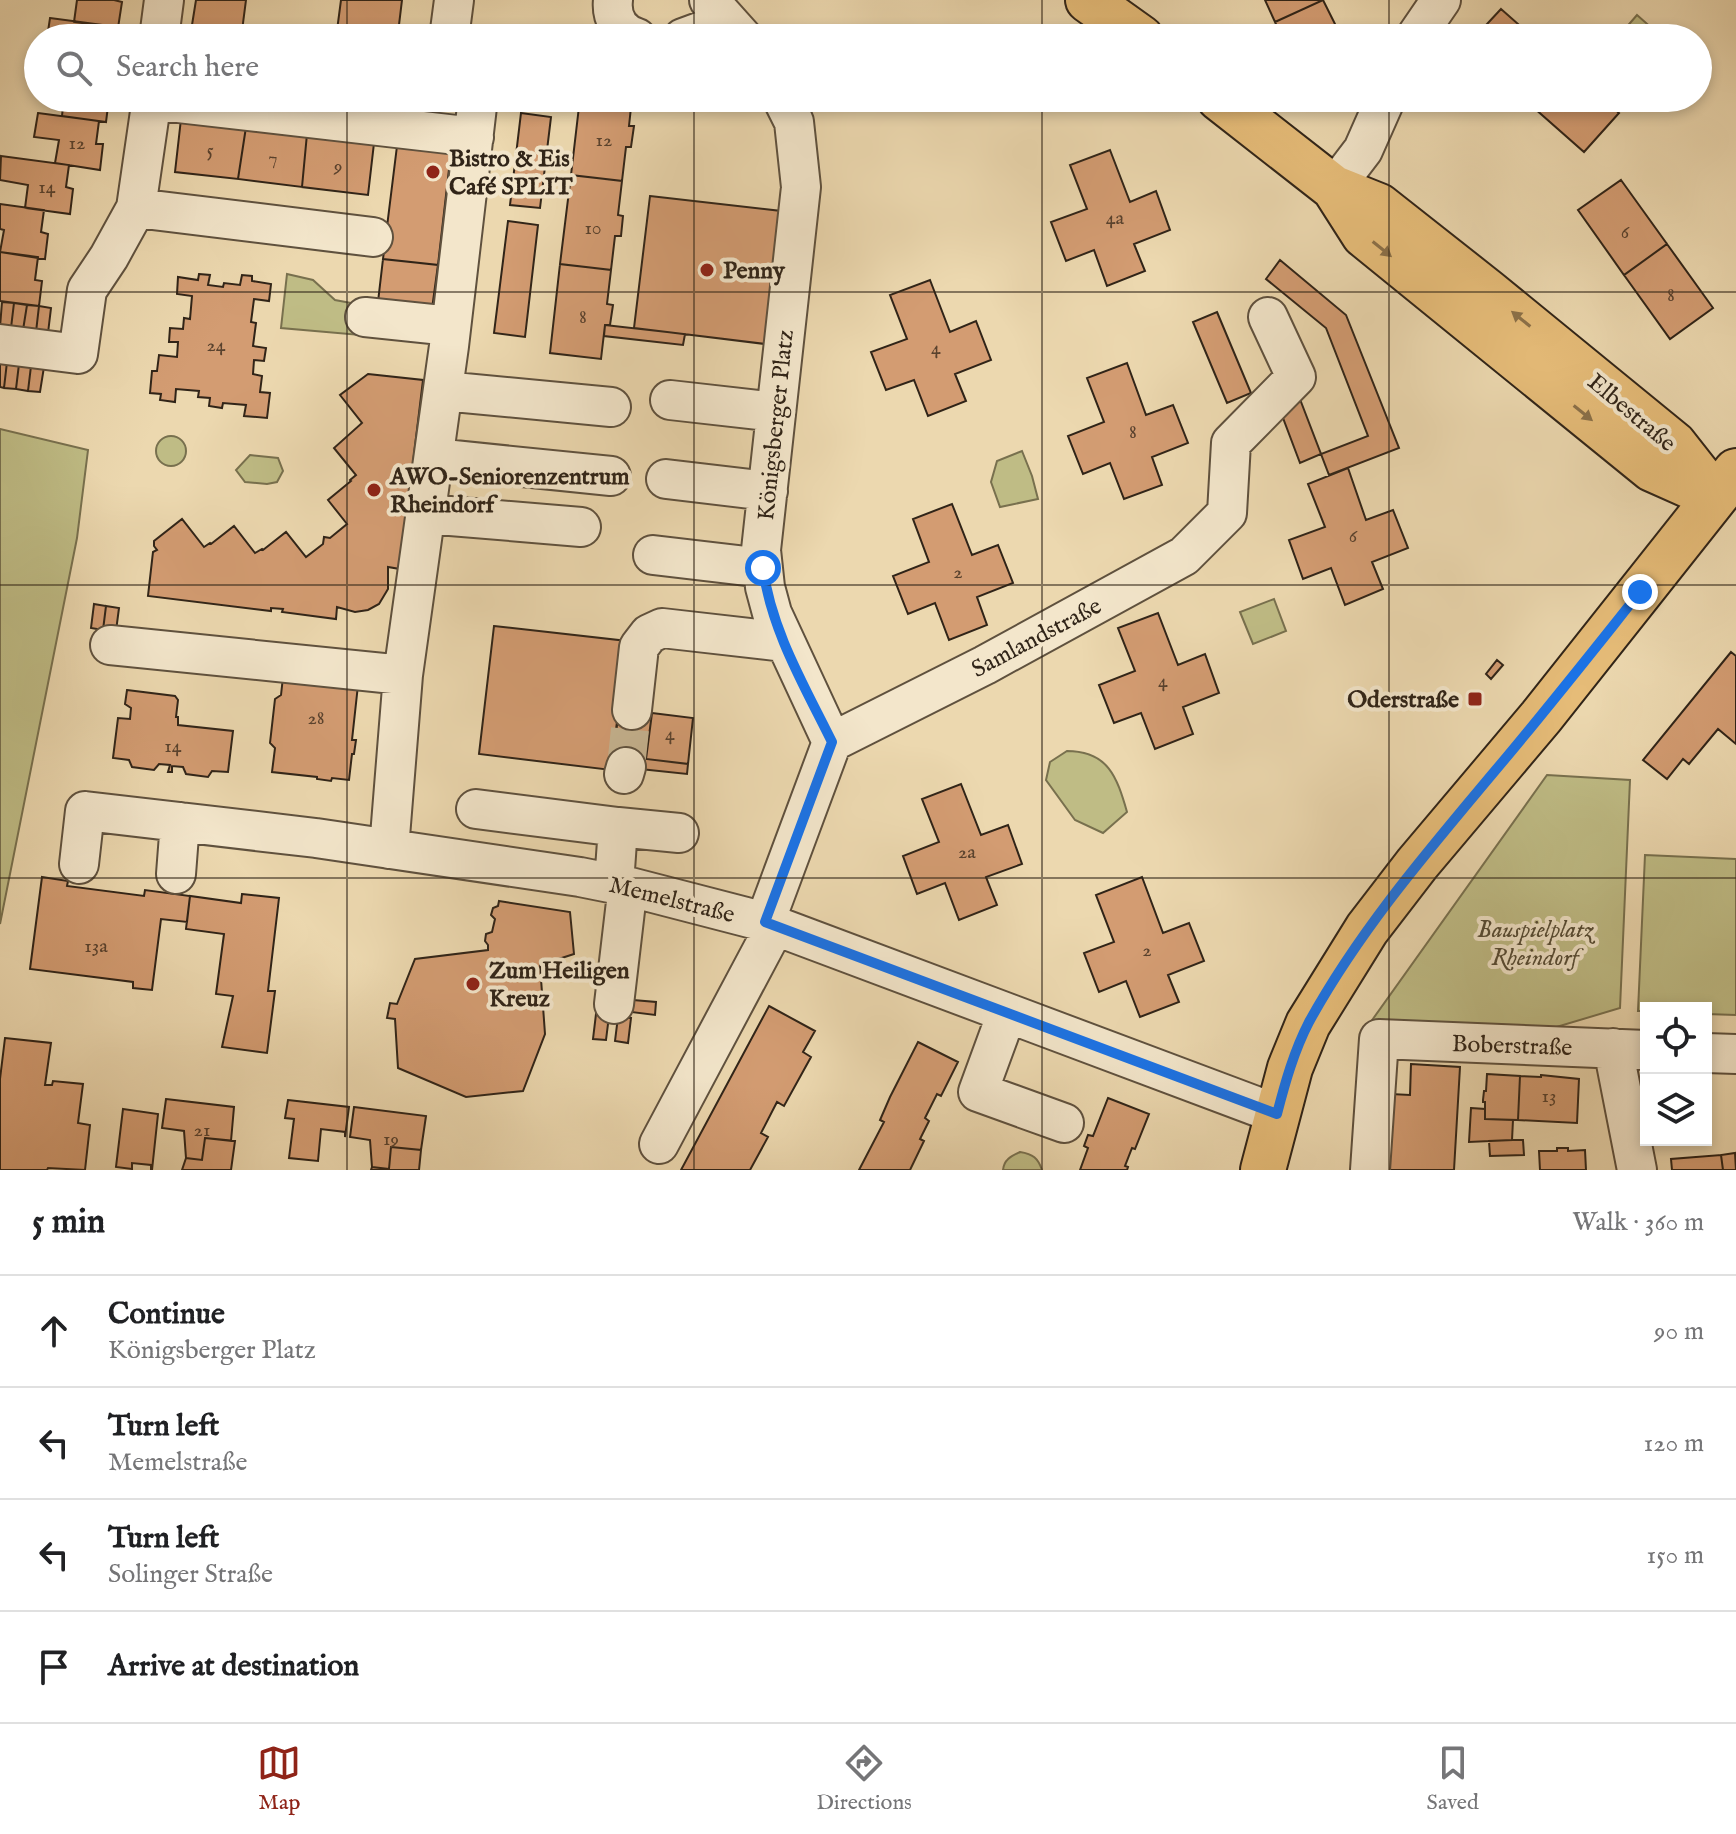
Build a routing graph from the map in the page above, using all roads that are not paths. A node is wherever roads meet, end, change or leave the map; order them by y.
1 (164, 0) edge
2 (454, 0) edge
3 (613, 0) edge
4 (1088, 0) edge
5 (1441, 0) edge
6 (161, 24) edge
7 (451, 24) edge
8 (618, 24) edge
9 (1121, 24) edge
10 (1425, 24) edge
11 (150, 112) edge
12 (308, 112) edge
13 (477, 112) edge
14 (789, 112) edge
15 (1237, 112) edge
16 (1380, 112) edge
17 (474, 137) junction
18 (1334, 188) junction
19 (136, 208) junction
20 (373, 237) dead end
21 (365, 317) dead end
22 (1268, 317) dead end
23 (450, 336) junction
24 (0, 344) edge
25 (443, 391) junction
26 (670, 400) dead end
27 (611, 407) dead end
28 (776, 412) junction
29 (434, 458) junction
30 (611, 476) dead end
31 (666, 479) dead end
32 (768, 491) junction
33 (1729, 494) edge
34 (426, 514) junction
35 (581, 527) dead end
36 (653, 555) dead end
37 (763, 568) junction
38 (784, 642) junction
39 (110, 645) dead end
40 (403, 675) junction
41 (632, 710) tunnel mouth
42 (832, 742) junction
43 (476, 809) dead end
44 (180, 822) junction
45 (618, 827) junction
46 (679, 833) dead end
47 (389, 849) junction
48 (79, 864) dead end
49 (176, 874) dead end
50 (622, 885) junction
51 (770, 924) junction
52 (614, 1004) dead end
53 (1007, 1013) junction
54 (1630, 1049) edge
55 (1712, 1053) edge
56 (1736, 1054) edge
57 (1277, 1114) junction
58 (1064, 1123) dead end
59 (659, 1144) dead end
60 (1263, 1170) edge
61 (1370, 1170) edge
62 (1637, 1170) edge

1 - 6 street
2 - 7 street
3 - 8 street
4 - 9 main road
5 - 10 street
11 - 19 street
12 - 17 street
13 - 17 street
14 - 28 street, Königsberger Platz
15 - 18 main road, Elbestraße
16 - 18 street
17 - 23 street
18 - 33 main road, Elbestraße
19 - 20 street
19 - 24 street
21 - 23 street
22 - 42 street, Samlandstraße
23 - 25 street
25 - 27 street
25 - 29 street
26 - 28 street
28 - 32 street, Königsberger Platz
29 - 30 street
29 - 34 street
31 - 32 street
32 - 37 street, Königsberger Platz
33 - 57 main road
34 - 35 street
34 - 40 street
36 - 37 street
37 - 38 street, Königsberger Platz
38 - 41 street
38 - 42 street, Königsberger Platz
39 - 40 street
40 - 47 street
42 - 51 street
43 - 45 street
44 - 47 street, Memelstraße
44 - 48 street, Memelstraße
44 - 49 street
45 - 46 street
45 - 50 street
47 - 50 street, Memelstraße
50 - 51 street, Memelstraße
50 - 52 street
51 - 53 street, Memelstraße
51 - 59 street
53 - 57 street, Memelstraße
53 - 58 street
54 - 61 street, Boberstraße
54 - 62 street
55 - 56 street
57 - 60 main road

